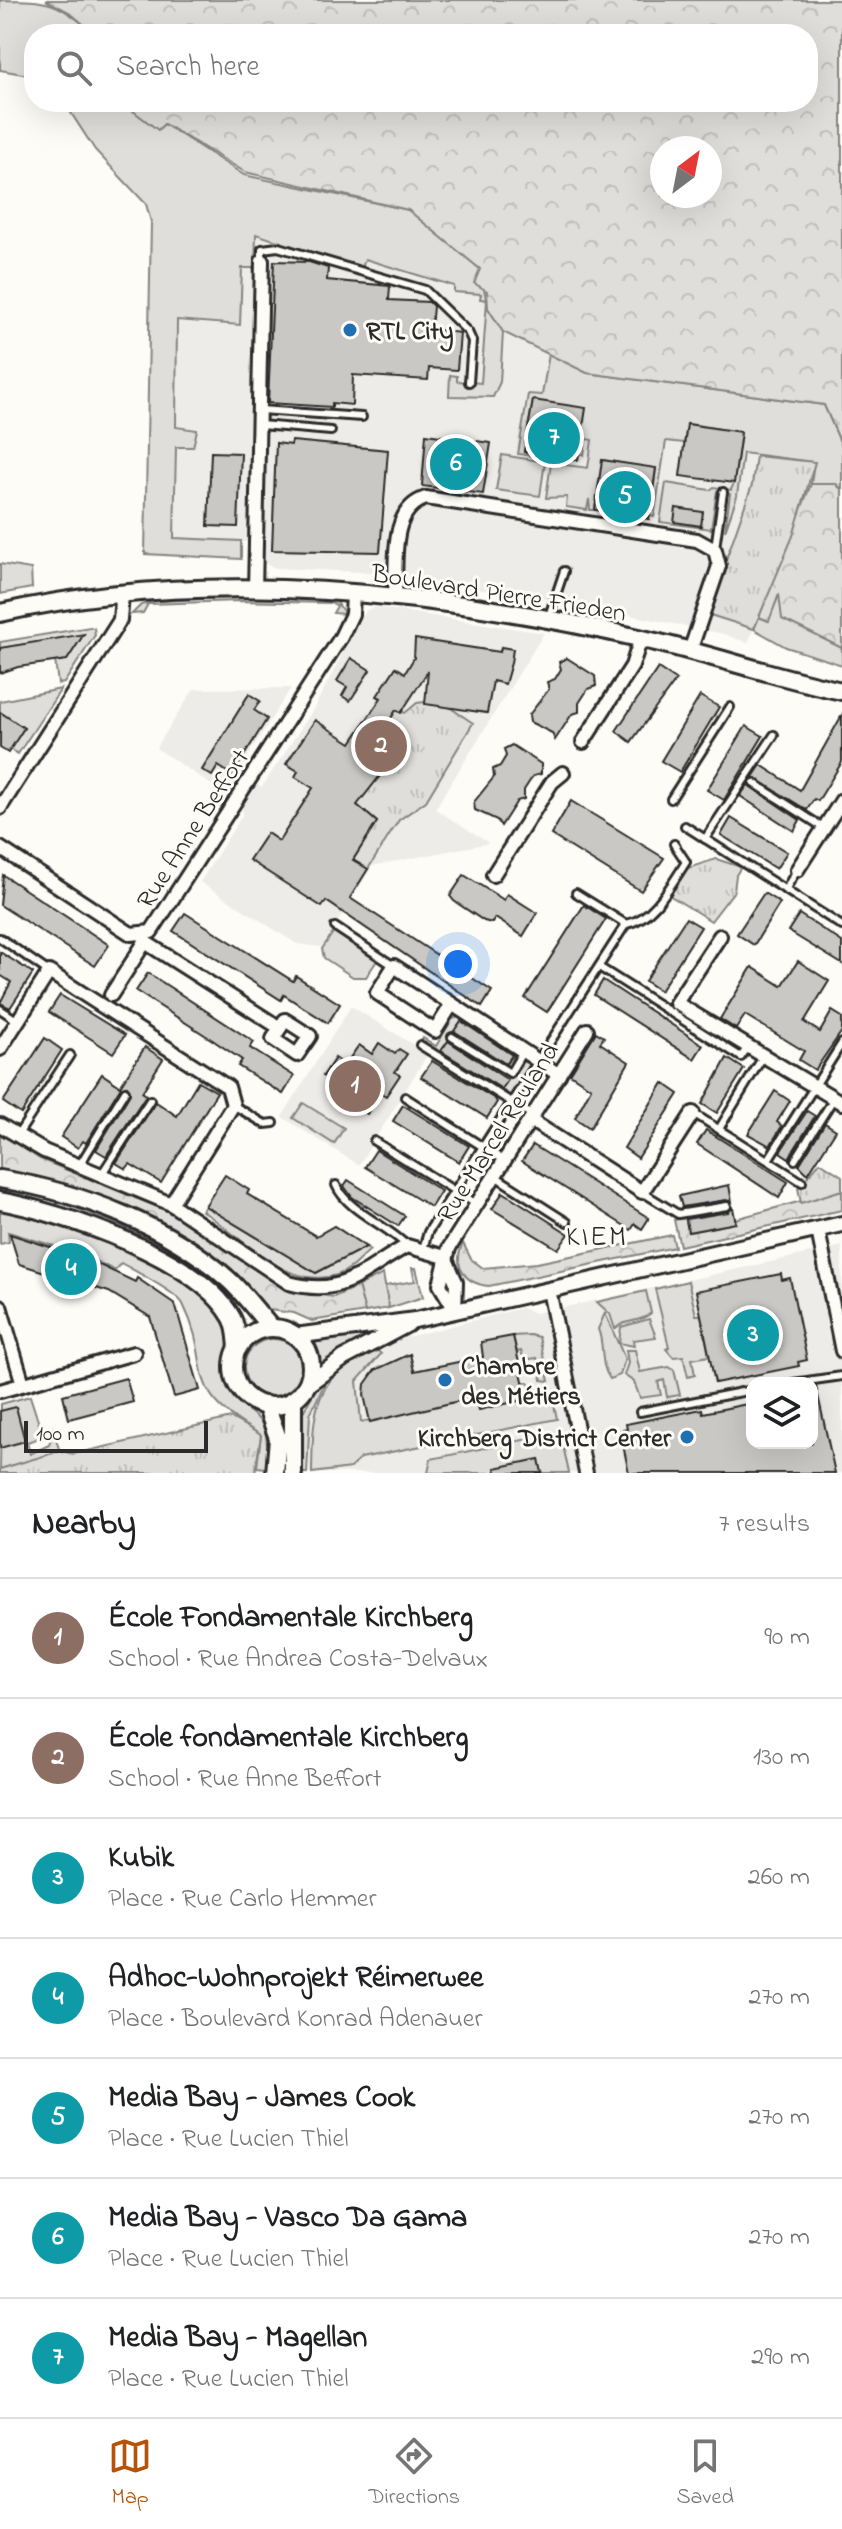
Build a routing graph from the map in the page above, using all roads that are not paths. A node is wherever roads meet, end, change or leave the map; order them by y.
1 (262, 261) joint
2 (469, 382) dead end
3 (256, 410) junction
4 (362, 417) dead end
5 (256, 425) junction
6 (331, 431) dead end
7 (723, 492) dead end
8 (715, 550) junction
9 (564, 571) dead end
10 (255, 590) junction
11 (353, 594) junction
12 (122, 595) junction
13 (395, 598) junction
14 (0, 613) edge
15 (548, 619) junction
16 (641, 638) junction
17 (690, 651) junction
18 (842, 691) edge
19 (730, 707) dead end
20 (774, 735) dead end
21 (583, 742) dead end
22 (563, 773) dead end
23 (754, 783) dead end
24 (671, 799) dead end
25 (842, 800) edge
26 (0, 808) edge
27 (685, 826) dead end
28 (824, 828) junction
29 (705, 839) junction
30 (674, 844) dead end
31 (0, 848) edge
32 (797, 870) joint
33 (493, 875) dead end
34 (785, 890) junction
35 (576, 893) dead end
36 (626, 924) junction
37 (842, 926) edge
38 (335, 927) dead end
39 (720, 936) dead end
40 (0, 938) edge
41 (145, 938) junction
42 (394, 966) junction
43 (599, 967) junction
44 (49, 972) junction
45 (111, 995) dead end
46 (452, 1004) junction
47 (0, 1009) edge
48 (18, 1021) junction
49 (280, 1028) dead end
50 (587, 1030) dead end
51 (452, 1037) dead end
52 (842, 1043) edge
53 (420, 1045) dead end
54 (747, 1048) junction
55 (0, 1049) edge
56 (523, 1051) junction
57 (70, 1055) dead end
58 (764, 1055) junction
59 (538, 1061) junction
60 (559, 1075) junction
61 (815, 1086) junction
62 (125, 1091) dead end
63 (405, 1097) dead end
64 (150, 1100) dead end
65 (838, 1101) edge
66 (512, 1102) junction
67 (233, 1105) junction
68 (693, 1113) joint
69 (532, 1118) junction
70 (274, 1123) dead end
71 (0, 1125) edge
72 (719, 1129) junction
73 (17, 1137) junction
74 (374, 1141) dead end
75 (483, 1147) junction
76 (768, 1160) junction
77 (795, 1160) dead end
78 (505, 1161) junction
79 (79, 1166) junction
80 (101, 1175) junction
81 (495, 1176) junction
82 (0, 1179) edge
83 (802, 1182) dead end
84 (336, 1185) dead end
85 (455, 1191) junction
86 (642, 1192) junction
87 (0, 1201) edge
88 (171, 1204) junction
89 (477, 1205) junction
90 (727, 1206) dead end
91 (567, 1222) dead end
92 (842, 1224) edge
93 (818, 1230) junction
94 (407, 1246) junction
95 (423, 1249) junction
96 (445, 1257) junction
97 (549, 1290) junction
98 (0, 1306) edge
99 (455, 1310) junction
100 (415, 1320) junction
101 (271, 1328) junction
102 (295, 1336) junction
103 (238, 1348) junction
104 (842, 1351) edge
105 (134, 1353) dead end
106 (842, 1376) edge
107 (818, 1379) edge
108 (23, 1384) junction
109 (308, 1384) junction
110 (0, 1391) edge
111 (746, 1391) edge
112 (293, 1400) junction
113 (266, 1405) junction
114 (640, 1412) dead end
115 (275, 1473) edge
116 (293, 1473) edge
117 (586, 1473) edge

1 - 2 lane
1 - 3 street
3 - 4 lane
3 - 5 street
5 - 6 lane
5 - 10 street
7 - 8 lane
8 - 13 street
8 - 17 street
9 - 15 lane
10 - 11 main road, Boulevard Pierre Frieden
10 - 12 main road, Boulevard Pierre Frieden
11 - 13 main road, Boulevard Pierre Frieden
11 - 41 street, Rue Anne Beffort
12 - 14 main road, Boulevard Pierre Frieden
12 - 26 street
13 - 15 main road, Boulevard Pierre Frieden
15 - 16 main road, Boulevard Pierre Frieden
16 - 17 main road, Boulevard Pierre Frieden
16 - 21 street
17 - 18 main road, Boulevard Pierre Frieden
19 - 24 lane
20 - 29 lane
22 - 33 street
23 - 28 lane
25 - 28 street
27 - 29 lane
28 - 32 street
29 - 34 lane
30 - 36 lane
31 - 41 street, Rue Anne Beffort
32 - 34 lane
34 - 37 lane
35 - 36 lane
36 - 43 lane
38 - 42 lane
39 - 54 street
40 - 44 lane
41 - 45 street, Rue Anne Beffort
41 - 49 street
42 - 46 street
42 - 46 street
43 - 54 lane
43 - 59 lane
44 - 48 street
44 - 67 street
46 - 56 street
47 - 48 lane
48 - 55 street
50 - 60 street, Rue Marcel Reuland
51 - 56 lane
52 - 61 lane
53 - 66 lane
54 - 58 street
56 - 59 street
57 - 73 lane
58 - 61 street
58 - 72 lane
59 - 60 street
59 - 66 lane
60 - 69 street, Rue Marcel Reuland
61 - 65 street
61 - 76 lane
62 - 79 lane
63 - 75 lane
64 - 80 lane
65 - 77 lane
66 - 69 lane
66 - 75 lane
67 - 70 lane
67 - 88 street
68 - 72 lane
68 - 86 street
69 - 78 street, Rue Marcel Reuland
69 - 86 street
71 - 73 street
72 - 76 lane
73 - 79 street
74 - 85 lane
75 - 78 lane
75 - 85 lane
76 - 83 lane
78 - 81 street, Rue Marcel Reuland
79 - 80 street
80 - 88 street
81 - 89 street, Rue Marcel Reuland
81 - 91 lane
82 - 101 main road
84 - 94 lane
85 - 89 lane
85 - 95 lane
86 - 90 lane
87 - 103 main road
88 - 94 street
89 - 96 street, Rue Marcel Reuland
92 - 93 street
93 - 97 street
93 - 104 street
94 - 95 street
95 - 96 street
96 - 99 street
97 - 99 street
97 - 117 street
98 - 108 street
99 - 100 street
100 - 102 street
100 - 109 street
101 - 102 main road
101 - 103 main road
102 - 109 main road
103 - 113 main road
105 - 108 street
106 - 107 lane
108 - 110 street
109 - 112 main road
111 - 114 lane
112 - 113 main road
112 - 116 main road
113 - 115 main road

